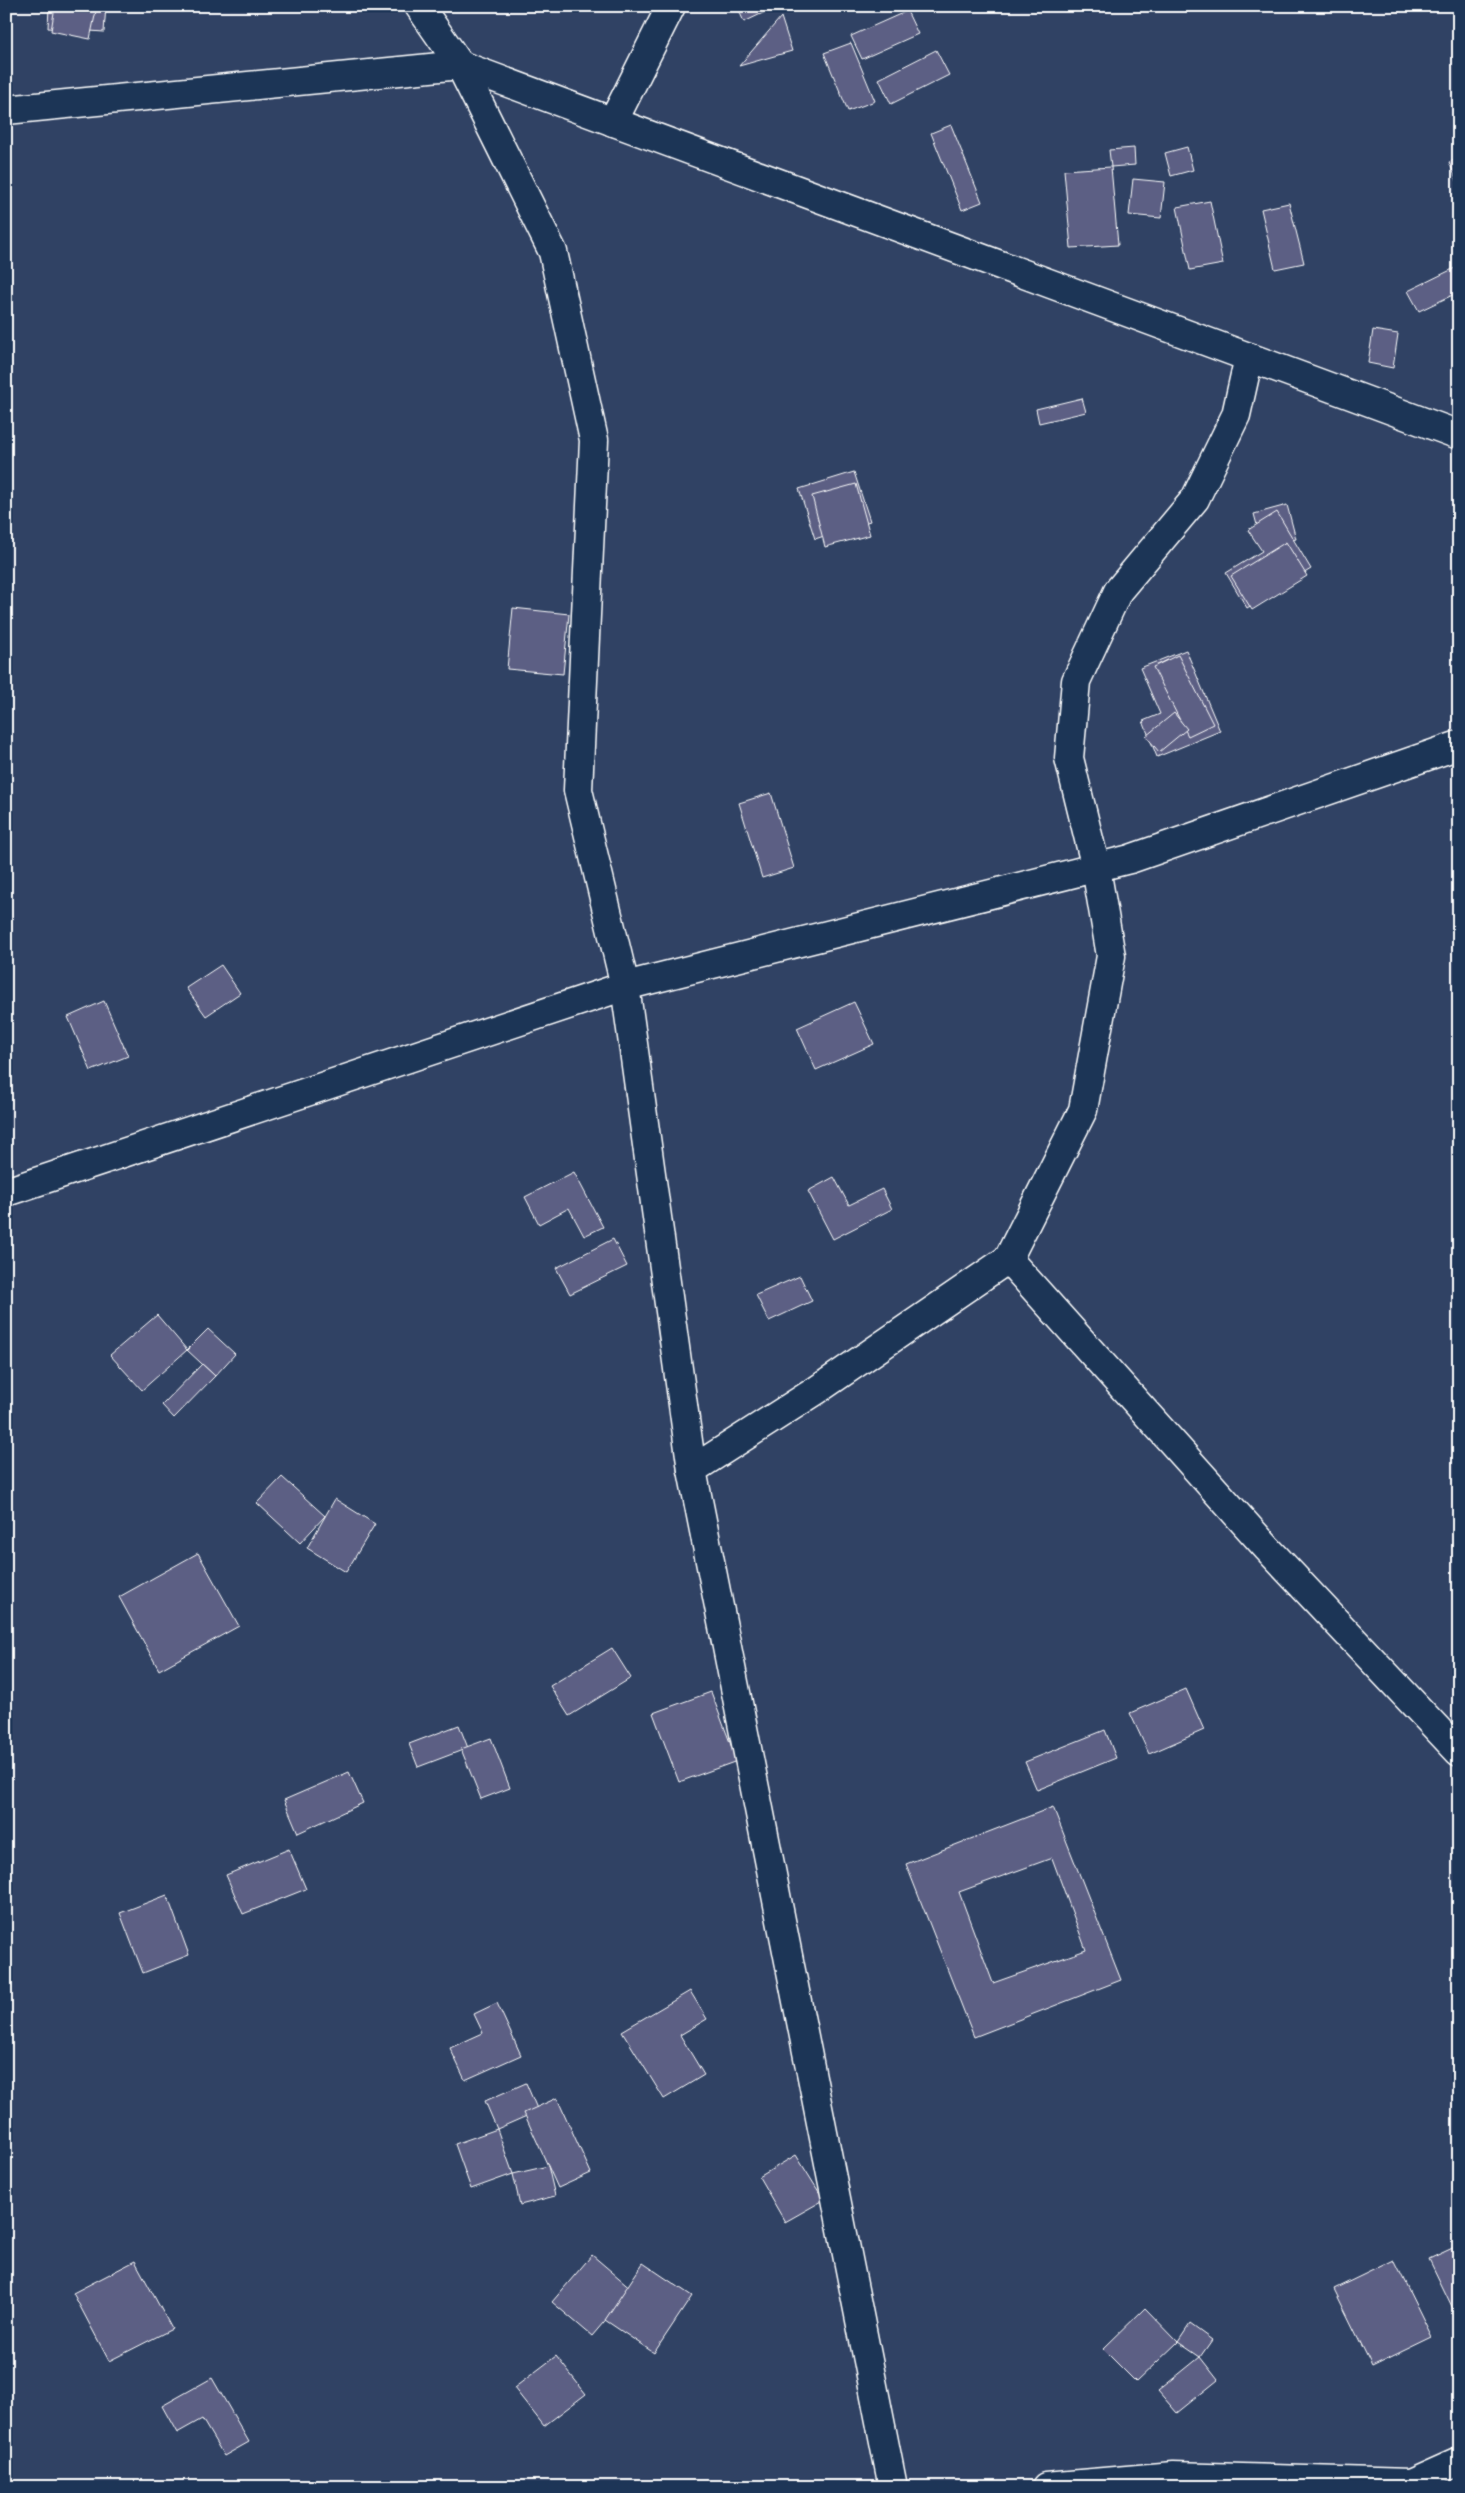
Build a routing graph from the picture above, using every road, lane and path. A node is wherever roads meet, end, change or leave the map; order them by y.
1 (419, 6) edge
2 (671, 6) edge
3 (460, 65) junction
4 (6, 110) edge
5 (613, 122) junction
6 (1249, 357) junction
7 (1459, 435) edge
8 (1459, 746) edge
9 (1096, 868) junction
10 (624, 986) junction
11 (6, 1192) edge
12 (1008, 1259) junction
13 (692, 1470) junction
14 (1459, 1752) edge
15 (1459, 2461) edge
16 (893, 2487) edge
17 (1046, 2487) edge

1 - 3 street
2 - 5 street
3 - 4 street
3 - 5 street
3 - 10 street
5 - 6 street
6 - 7 street
6 - 9 street
8 - 9 street
9 - 10 street
9 - 12 street
10 - 11 street
10 - 13 street
12 - 13 street
12 - 14 street
13 - 16 street
15 - 17 street

